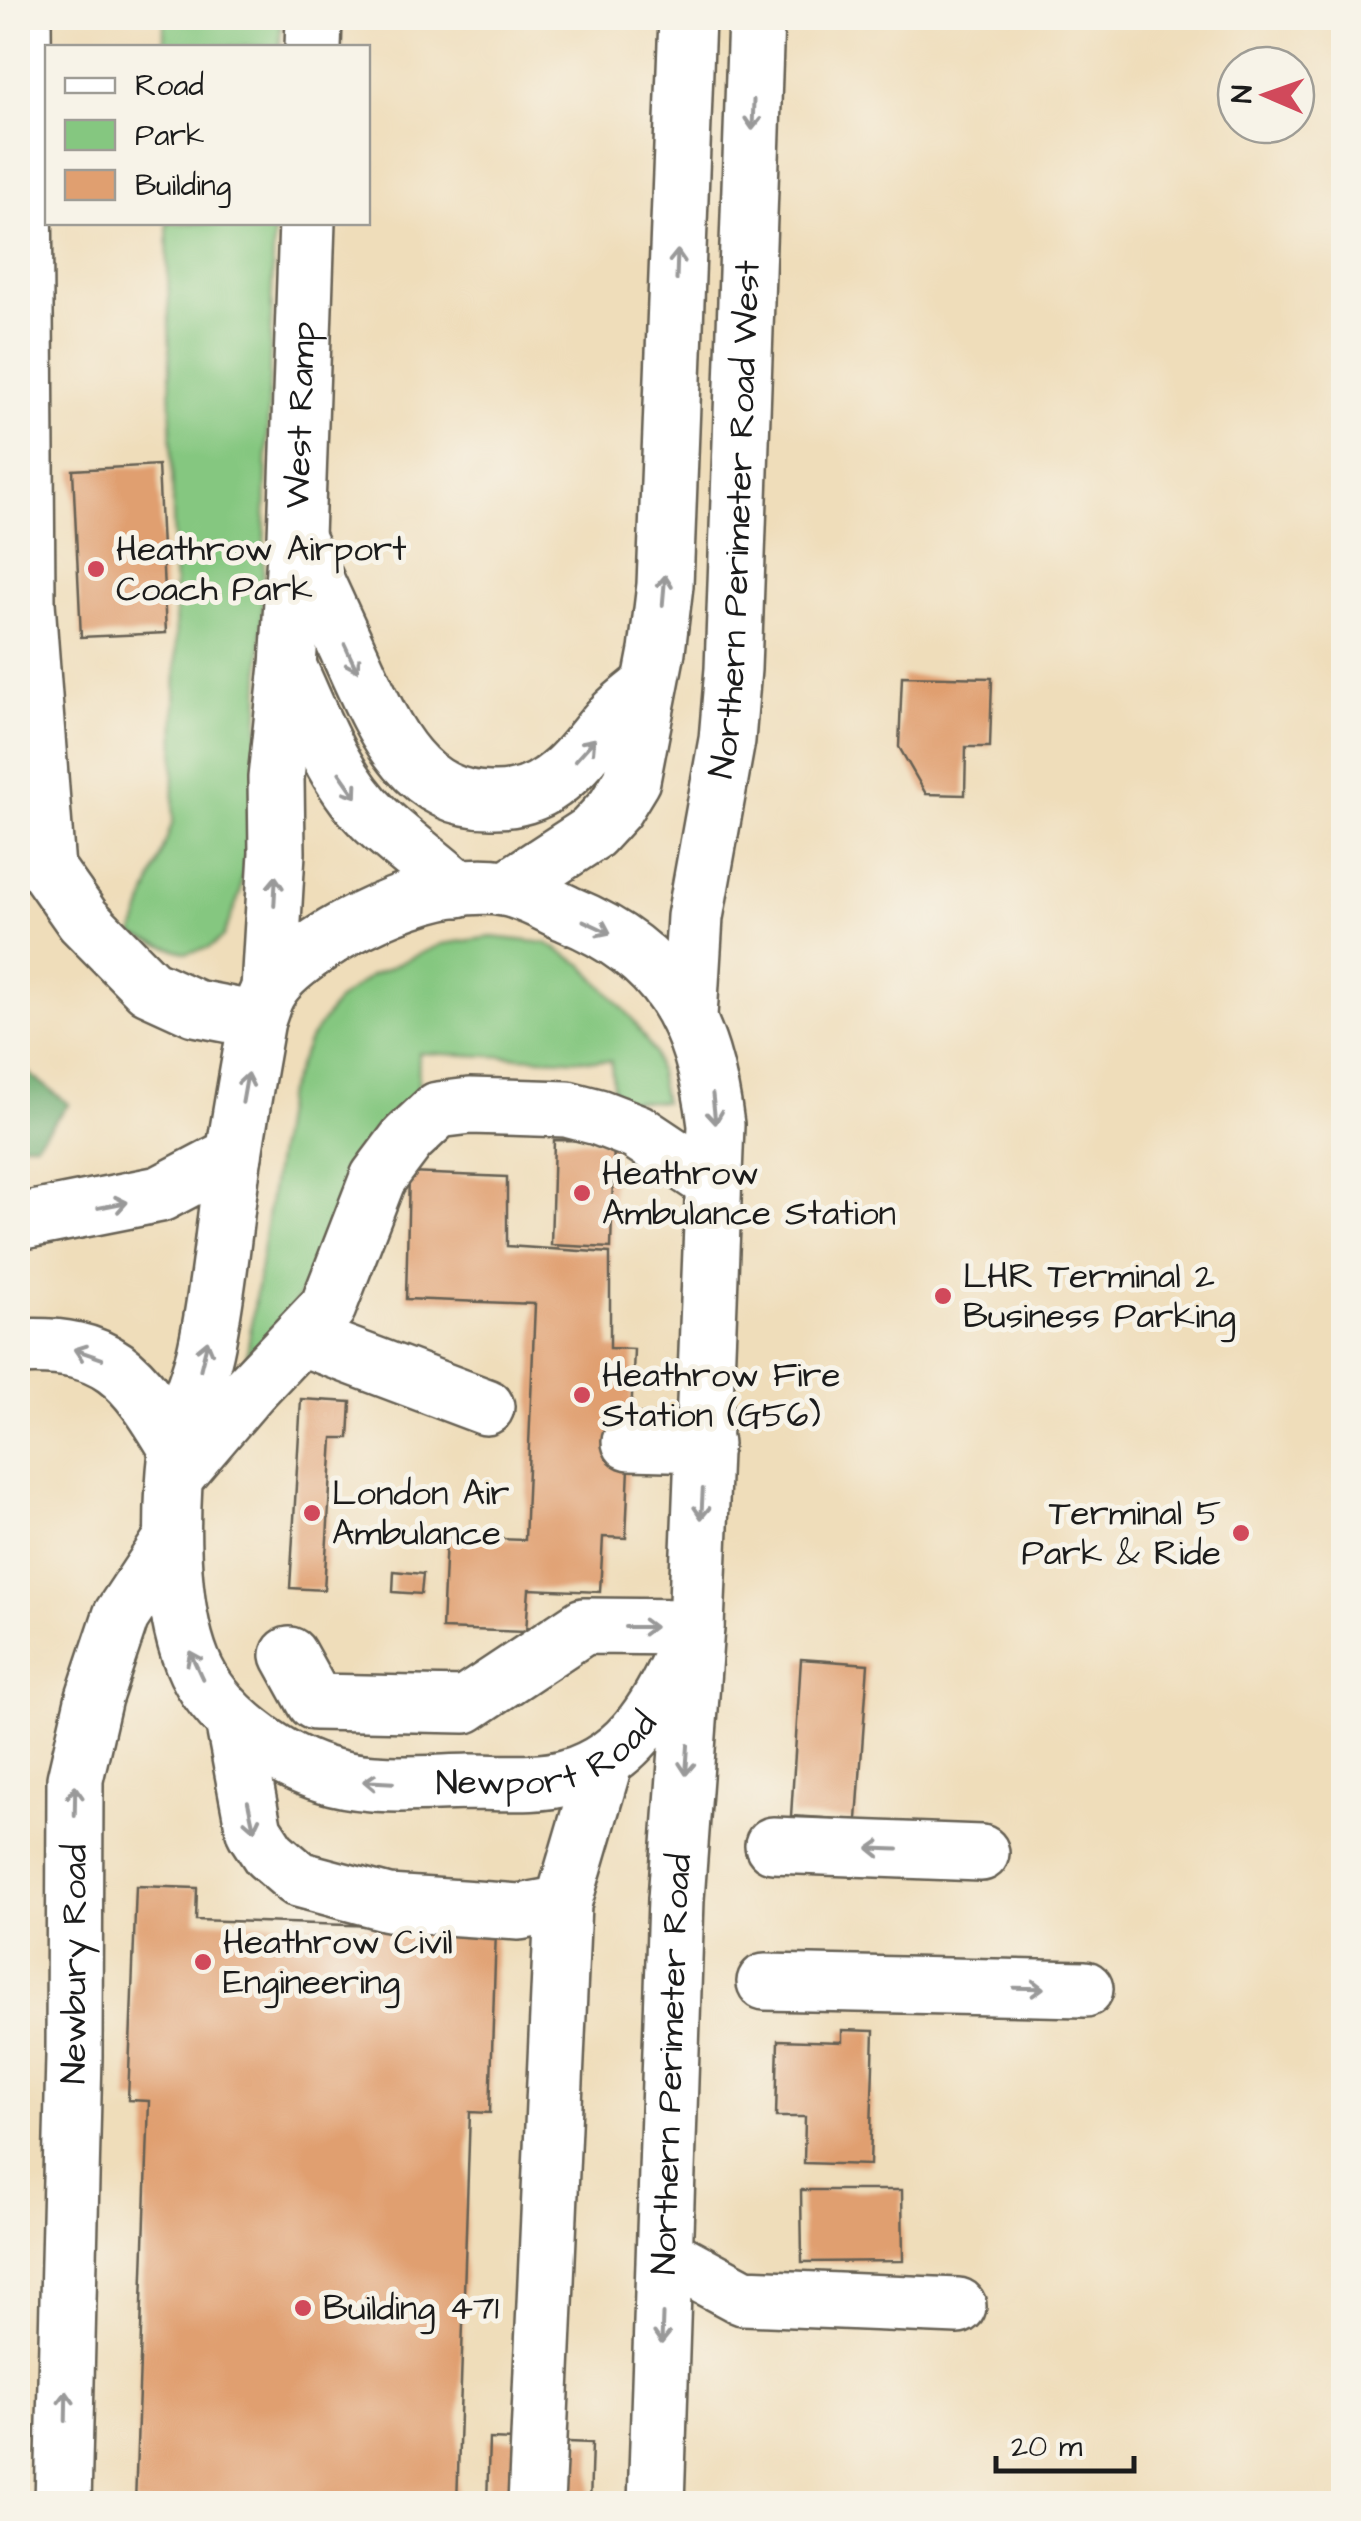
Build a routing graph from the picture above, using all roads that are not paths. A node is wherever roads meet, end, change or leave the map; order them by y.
1 (23, 18) edge
2 (314, 18) edge
3 (687, 18) edge
4 (756, 18) edge
5 (313, 45) edge
6 (307, 225) edge
7 (296, 537) junction
8 (288, 666) junction
9 (649, 686) junction
10 (483, 889) junction
11 (263, 1004) junction
12 (688, 1016) junction
13 (234, 1156) junction
14 (712, 1182) junction
15 (18, 1222) edge
16 (300, 1337) junction
17 (18, 1347) edge
18 (486, 1407) dead end
19 (630, 1442) dead end
20 (705, 1444) junction
21 (176, 1462) junction
22 (172, 1540) junction
23 (696, 1628) junction
24 (290, 1655) dead end
25 (315, 1702) junction
26 (233, 1720) junction
27 (281, 1754) junction
28 (605, 1761) junction
29 (773, 1844) dead end
30 (981, 1853) dead end
31 (562, 1904) junction
32 (765, 1982) dead end
33 (1084, 1989) dead end
34 (665, 2255) junction
35 (958, 2306) dead end
36 (664, 2488) edge
37 (63, 2504) edge
38 (536, 2504) edge

1 - 11 street
2 - 5 street
9 -> 3 street, Northern Perimeter Road West
4 -> 12 street, Northern Perimeter Road West
6 - 7 street, West Ramp
7 - 8 street, West Ramp
7 -> 9 street
8 -> 10 street, West Ramp
11 -> 8 street, West Ramp
9 - 10 street, Northern Perimeter Road West
10 - 11 street
10 -> 12 street, West Ramp
13 -> 11 street
12 -> 14 street, Newport Road
15 -> 13 street
21 -> 13 street
14 - 16 street
14 - 20 street, Newport Road
16 - 18 street
16 - 21 street
21 -> 17 street
19 - 20 street
20 -> 23 street, Newport Road
21 - 22 street, Newbury Road
26 -> 22 street, Newport Road
37 -> 22 street, Newbury Road
25 -> 23 street
23 - 28 street, Newport Road
23 -> 34 street, Northern Perimeter Road
24 - 25 street
25 - 27 street
26 - 27 street, Newport Road
26 -> 31 street
28 -> 27 street, Newport Road
28 - 31 street
30 -> 29 street
31 - 38 street
32 -> 33 street
34 - 35 street
34 -> 36 street, Northern Perimeter Road

